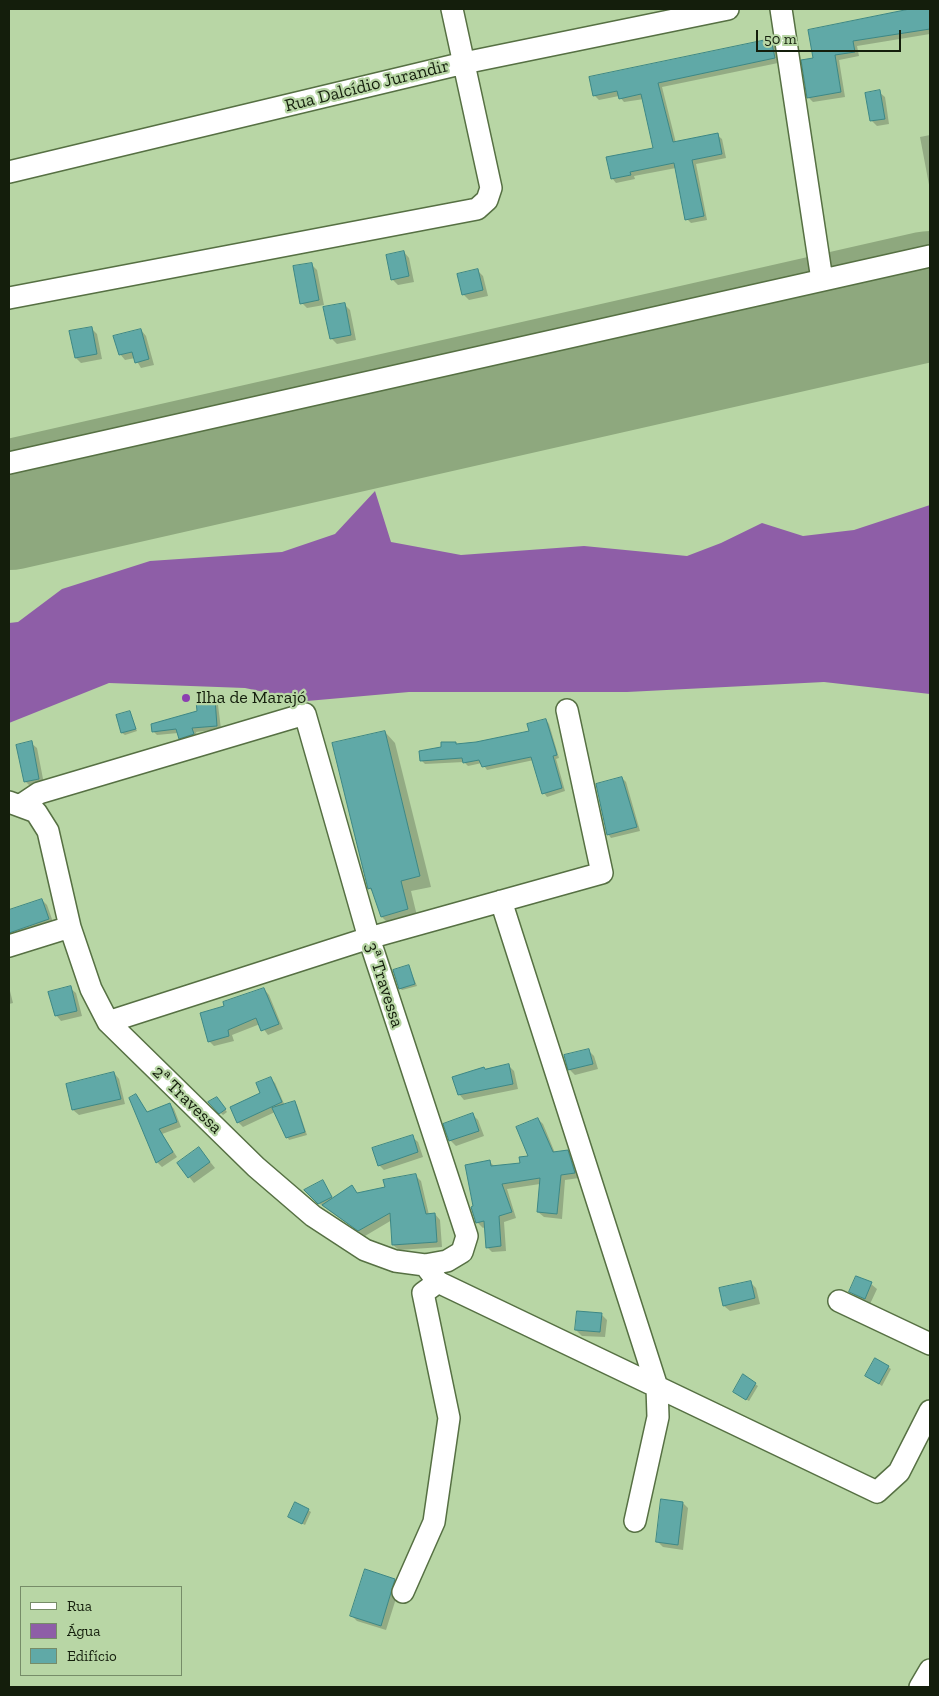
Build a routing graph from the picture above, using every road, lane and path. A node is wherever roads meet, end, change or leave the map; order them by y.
1 (452, 9) edge
2 (728, 9) edge
3 (781, 9) edge
4 (464, 63) junction
5 (9, 172) edge
6 (930, 256) edge
7 (822, 280) junction
8 (9, 298) edge
9 (9, 463) edge
10 (567, 710) dead end
11 (22, 806) edge
12 (501, 901) junction
13 (70, 927) junction
14 (368, 938) junction
15 (9, 946) edge
16 (108, 1022) junction
17 (462, 1252) joint
18 (425, 1265) junction
19 (438, 1282) junction
20 (839, 1301) dead end
21 (930, 1344) edge
22 (657, 1387) junction
23 (930, 1411) edge
24 (635, 1521) dead end
25 (403, 1592) dead end
26 (930, 1670) edge
27 (920, 1687) edge

1 - 4 street
2 - 4 street, Rua Dalcídio Jurandir
3 - 7 street
4 - 5 street, Rua Dalcídio Jurandir
4 - 8 street
6 - 7 street
7 - 9 street
10 - 12 street
11 - 13 street, 2ª Travessa
11 - 14 street, 3ª Travessa
12 - 14 street
12 - 22 street
13 - 15 street
13 - 16 street, 2ª Travessa
14 - 16 street
14 - 17 street, 3ª Travessa
16 - 18 street, 2ª Travessa
17 - 18 street, 2ª Travessa
18 - 19 street
19 - 22 street
19 - 25 street
20 - 21 street
22 - 23 street
22 - 24 street
26 - 27 street

